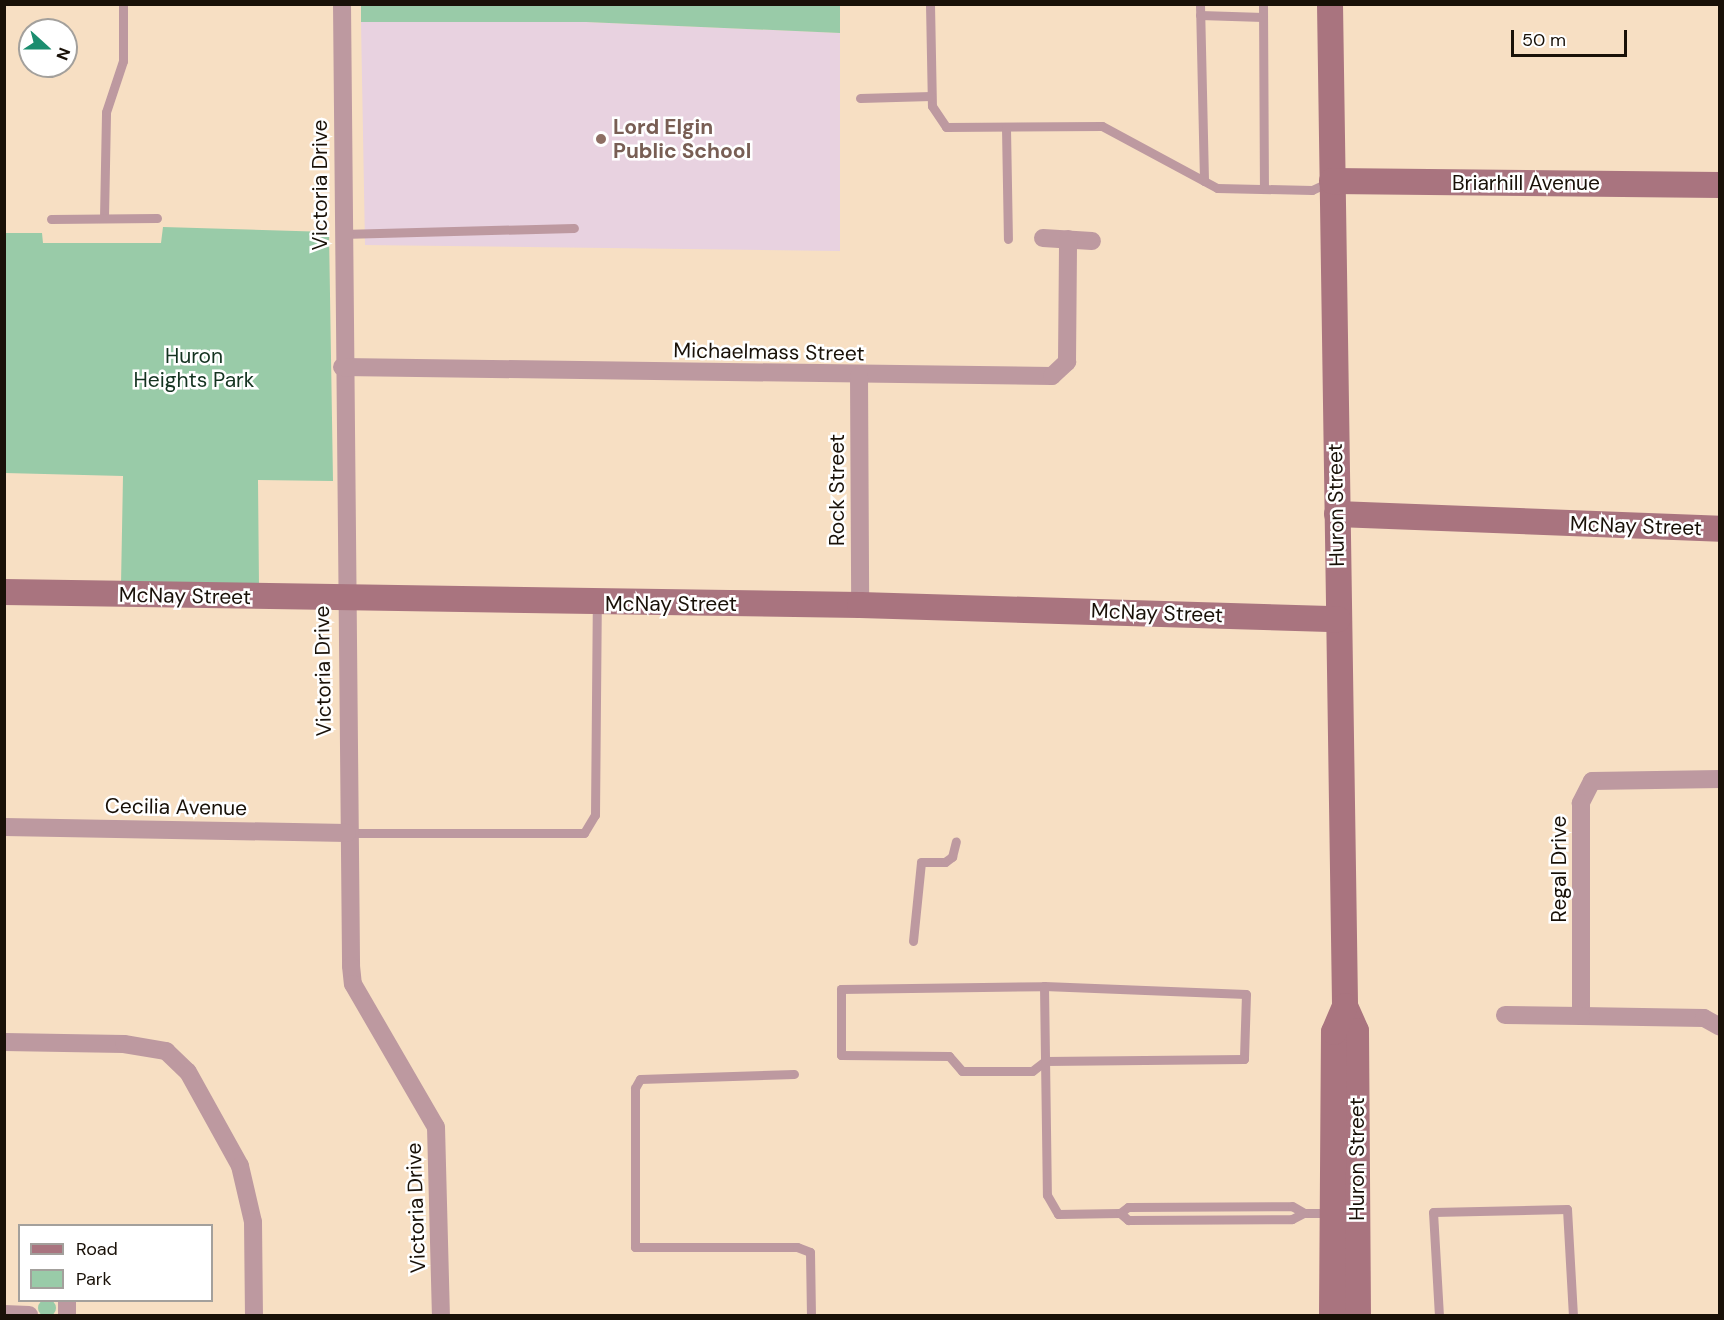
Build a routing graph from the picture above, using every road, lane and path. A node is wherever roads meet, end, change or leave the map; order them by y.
1 (123, 4) edge
2 (342, 4) edge
3 (930, 4) edge
4 (1200, 4) edge
5 (1263, 4) edge
6 (1330, 4) edge
7 (1200, 15) junction
8 (1263, 17) junction
9 (932, 96) junction
10 (860, 98) dead end
11 (1006, 128) junction
12 (1204, 181) junction
13 (1332, 181) junction
14 (1719, 185) edge
15 (1264, 189) junction
16 (104, 218) junction
17 (157, 218) dead end
18 (51, 219) dead end
19 (574, 228) dead end
20 (342, 234) junction
21 (1043, 238) dead end
22 (1068, 239) junction
23 (1008, 240) dead end
24 (1092, 241) dead end
25 (342, 367) junction
26 (858, 376) junction
27 (1337, 514) junction
28 (1719, 529) edge
29 (4, 592) edge
30 (345, 599) junction
31 (597, 604) junction
32 (860, 605) junction
33 (1338, 619) junction
34 (1719, 779) edge
35 (4, 827) edge
36 (347, 833) junction
37 (956, 841) dead end
38 (913, 941) dead end
39 (1044, 986) junction
40 (1345, 1006) junction
41 (1505, 1015) dead end
42 (1581, 1016) junction
43 (1719, 1027) edge
44 (4, 1042) edge
45 (1045, 1061) junction
46 (794, 1074) dead end
47 (1331, 1213) junction
48 (1357, 1213) junction
49 (29, 1310) edge
50 (4, 1314) edge
51 (254, 1316) edge
52 (441, 1316) edge
53 (811, 1316) edge
54 (1332, 1316) edge
55 (1358, 1316) edge
56 (1439, 1316) edge
57 (1573, 1316) edge

1 - 16 lane
2 - 20 street, Victoria Drive
3 - 9 lane
4 - 7 lane
5 - 8 lane
6 - 13 street, Huron Street
7 - 8 lane
7 - 12 lane
8 - 15 lane
9 - 10 lane
9 - 11 lane
11 - 12 lane
11 - 23 lane
12 - 15 lane
13 - 14 street, Briarhill Avenue
13 - 15 lane
13 - 27 street, Huron Street
16 - 17 lane
16 - 18 lane
19 - 20 lane
20 - 25 street, Victoria Drive
21 - 22 street
22 - 24 street
22 - 26 street, Michaelmass Street
25 - 26 street, Michaelmass Street
25 - 30 street, Victoria Drive
26 - 32 street, Rock Street
27 - 28 street, McNay Street
27 - 33 street, Huron Street
29 - 30 street, McNay Street
30 - 31 street, McNay Street
30 - 36 street, Victoria Drive
31 - 32 street, McNay Street
31 - 36 lane
32 - 33 street, McNay Street
33 - 40 street, Huron Street
34 - 42 street, Regal Drive
35 - 36 street, Cecilia Avenue
36 - 52 street, Victoria Drive
37 - 38 lane
39 - 45 lane
39 - 45 lane
39 - 45 lane
40 - 47 street, Huron Street
40 - 48 street, Huron Street
41 - 42 street
42 - 43 street
44 - 51 street
45 - 47 lane
46 - 53 lane
47 - 48 lane
47 - 54 street, Huron Street
48 - 55 street, Huron Street
49 - 50 street
56 - 57 lane

